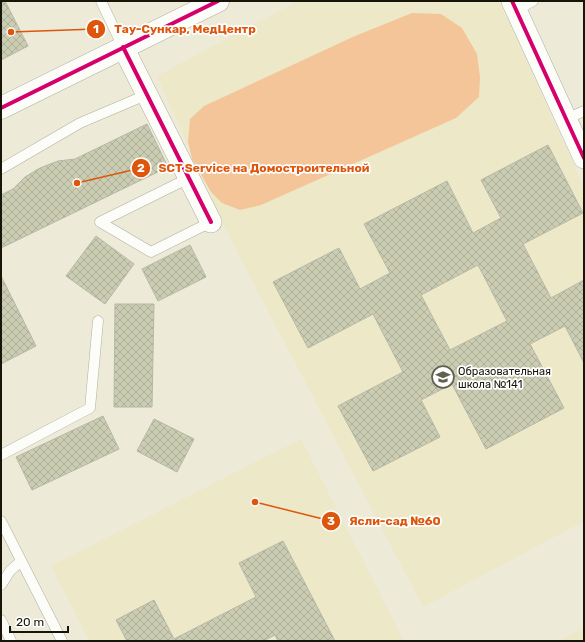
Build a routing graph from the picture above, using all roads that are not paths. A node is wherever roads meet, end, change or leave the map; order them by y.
1 (101, 1) edge
2 (218, 1) edge
3 (520, 4) edge
4 (123, 47) junction
5 (146, 95) junction
6 (1, 108) edge
7 (575, 115) edge
8 (584, 158) edge
9 (1, 169) edge
10 (189, 178) junction
11 (211, 222) joint
12 (98, 321) dead end
13 (1, 455) edge
14 (1, 522) edge
15 (21, 561) junction
16 (1, 585) edge
17 (1, 620) edge
18 (11, 641) edge
19 (62, 641) edge

1 - 4 lane
2 - 4 street
3 - 7 street
4 - 5 street
4 - 6 street
5 - 9 lane
5 - 10 street
7 - 8 street
10 - 11 street
10 - 11 lane
12 - 13 lane
14 - 15 lane
15 - 16 lane
15 - 19 lane
17 - 18 lane

